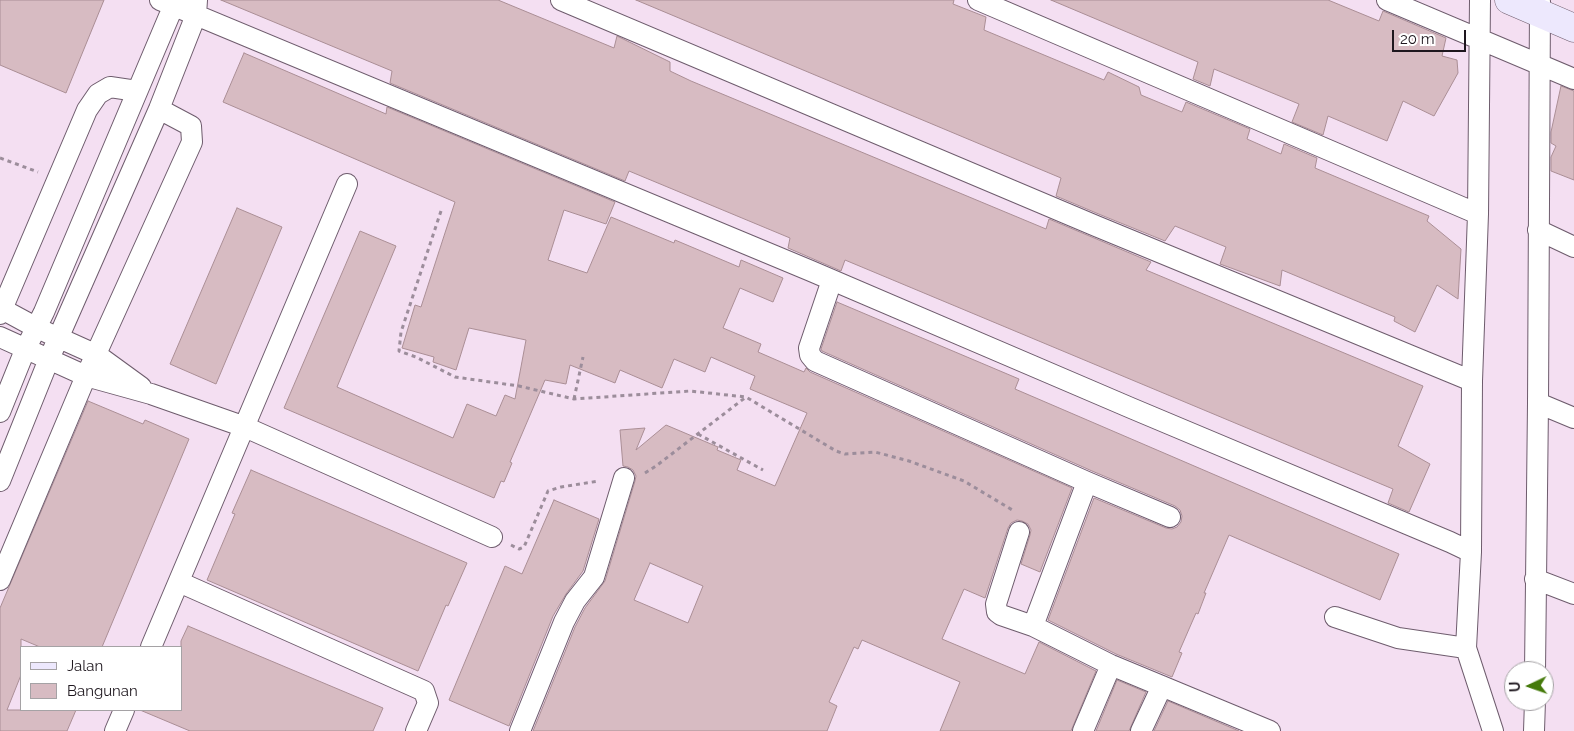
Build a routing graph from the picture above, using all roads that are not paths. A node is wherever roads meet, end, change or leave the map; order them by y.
1 (561, 0) edge
2 (978, 0) edge
3 (1387, 0) edge
4 (1480, 0) edge
5 (1508, 0) edge
6 (170, 2) edge
7 (1540, 7) edge
8 (197, 8) edge
9 (1574, 28) edge
10 (1480, 40) junction
11 (1540, 65) junction
12 (1574, 79) edge
13 (137, 91) junction
14 (159, 110) junction
15 (347, 184) dead end
16 (1478, 214) junction
17 (1538, 230) junction
18 (1574, 247) edge
19 (832, 280) junction
20 (1, 311) edge
21 (37, 328) junction
22 (0, 337) edge
23 (59, 338) junction
24 (25, 350) junction
25 (97, 354) junction
26 (49, 359) junction
27 (86, 376) junction
28 (1472, 381) junction
29 (151, 394) junction
30 (1538, 403) junction
31 (0, 412) edge
32 (1574, 418) edge
33 (245, 427) junction
34 (624, 478) road end
35 (0, 482) edge
36 (1087, 482) junction
37 (1170, 517) dead end
38 (1019, 532) road end
39 (492, 537) road end
40 (1470, 552) junction
41 (1535, 579) junction
42 (0, 580) edge
43 (179, 582) junction
44 (1574, 594) edge
45 (1335, 617) dead end
46 (1033, 626) junction
47 (151, 646) edge
48 (1466, 648) junction
49 (1535, 661) edge
50 (1111, 665) junction
51 (1162, 686) junction
52 (124, 711) edge
53 (1534, 711) edge
54 (115, 731) edge
55 (416, 731) edge
56 (520, 731) edge
57 (1083, 731) edge
58 (1141, 731) edge
59 (1270, 731) edge
60 (1493, 731) edge
61 (1534, 731) edge

1 - 28 street
2 - 16 street
3 - 10 street
4 - 10 street
5 - 7 main road
6 - 8 street
6 - 13 street
7 - 9 main road
7 - 11 street
8 - 14 street
8 - 19 street
10 - 11 street
10 - 16 street
11 - 12 street
11 - 17 street
13 - 20 street
13 - 21 street
14 - 23 street
14 - 25 street
15 - 33 street
16 - 28 street
17 - 18 street
17 - 30 street
19 - 36 street
19 - 40 street
20 - 21 street
21 - 23 street
21 - 24 street
22 - 24 street
23 - 25 street
23 - 26 street
24 - 26 street
24 - 31 street
25 - 27 street
25 - 29 street
26 - 27 street
26 - 35 street
27 - 29 street
27 - 42 street
28 - 40 street
29 - 33 street
30 - 32 street
30 - 41 street
33 - 39 street
33 - 43 street
34 - 56 street
36 - 37 street
36 - 46 street
38 - 46 street
40 - 48 street
41 - 44 street
41 - 49 street
43 - 47 street
43 - 55 street
45 - 48 street
46 - 50 street
48 - 60 street
50 - 51 street
50 - 57 street
51 - 58 street
51 - 59 street
52 - 54 street
53 - 61 street

